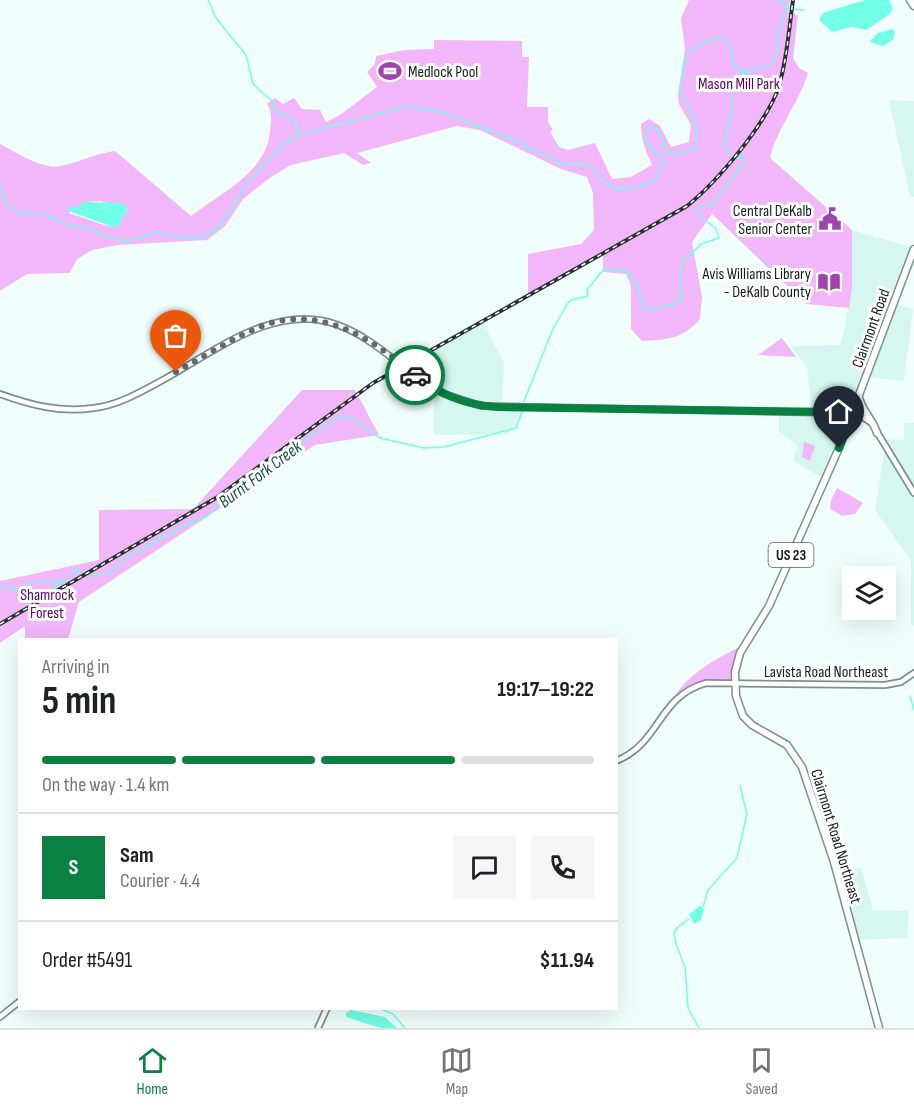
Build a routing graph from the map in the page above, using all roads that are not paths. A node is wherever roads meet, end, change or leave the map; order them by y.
1 (910, 0) edge
2 (914, 6) edge
3 (914, 249) edge
4 (0, 394) edge
5 (859, 397) junction
6 (835, 412) junction
7 (853, 413) junction
8 (848, 426) junction
9 (877, 433) junction
10 (914, 493) edge
11 (744, 644) joint
12 (914, 673) edge
13 (735, 683) junction
14 (618, 760) edge
15 (18, 1003) edge
16 (326, 1010) edge
17 (0, 1017) edge
18 (318, 1028) edge
19 (879, 1028) edge

1 - 2 main road
3 - 5 main road, Clairmont Road / US 23
4 - 6 main road, bridge
5 - 7 main road, Clairmont Road / US 23
5 - 9 main road
6 - 7 main road
6 - 8 main road
7 - 8 main road, Clairmont Road / US 23
7 - 9 main road
8 - 11 main road, Clairmont Road / US 23
9 - 10 main road
11 - 13 main road, Clairmont Road Northeast / US 23
12 - 13 main road, Lavista Road Northeast
13 - 14 main road, Lavista Road Northeast
13 - 19 main road, Clairmont Road Northeast / US 23
15 - 17 main road
16 - 18 main road

